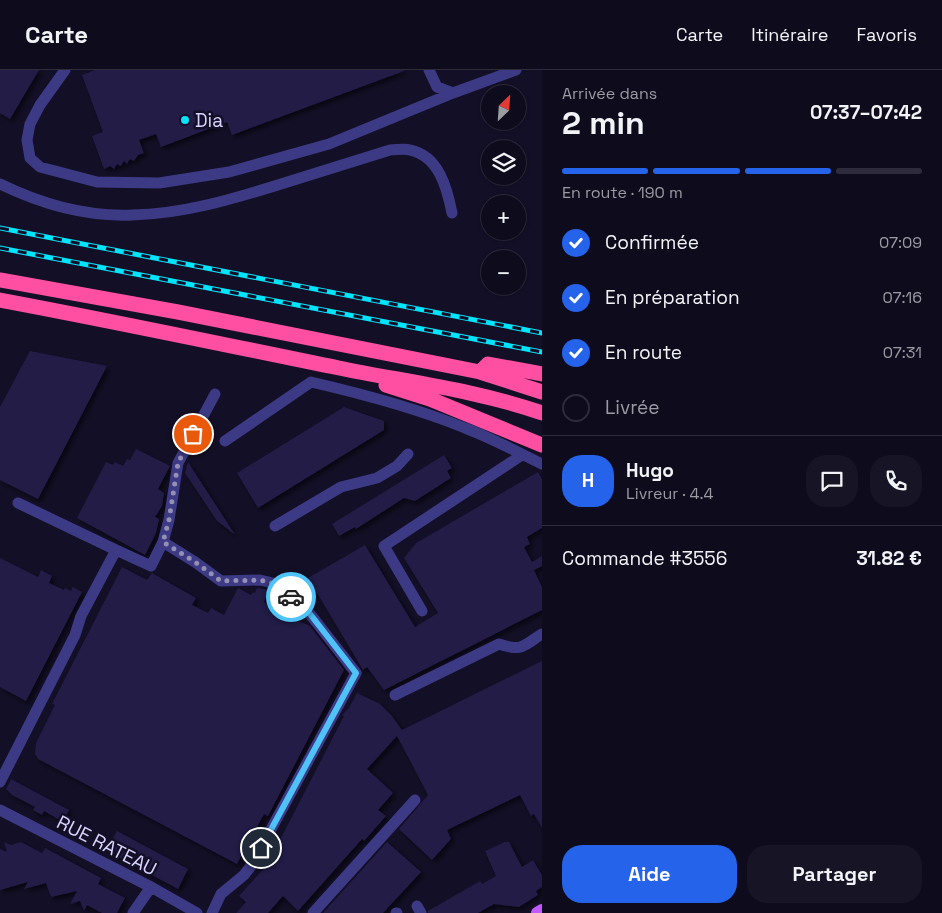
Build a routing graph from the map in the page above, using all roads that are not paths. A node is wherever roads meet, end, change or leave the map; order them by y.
1 (65, 70) edge
2 (429, 70) edge
3 (516, 70) edge
4 (453, 93) junction
5 (0, 184) edge
6 (452, 213) dead end
7 (0, 269) edge
8 (0, 280) edge
9 (28, 285) junction
10 (0, 300) edge
11 (480, 372) junction
12 (542, 374) edge
13 (382, 377) junction
14 (535, 390) edge
15 (215, 394) dead end
16 (542, 413) edge
17 (225, 441) dead end
18 (542, 446) edge
19 (408, 454) dead end
20 (522, 455) junction
21 (542, 464) edge
22 (18, 503) dead end
23 (275, 526) dead end
24 (163, 542) junction
25 (116, 550) junction
26 (422, 611) dead end
27 (542, 634) edge
28 (395, 695) dead end
29 (0, 782) edge
30 (415, 800) dead end
31 (0, 810) edge
32 (151, 888) junction
33 (542, 910) edge
34 (133, 913) edge
35 (197, 913) edge
36 (212, 913) edge
37 (313, 913) edge
38 (537, 913) edge

1 - 4 street
2 - 4 street
3 - 4 street
5 - 6 street
7 - 9 highway
8 - 9 highway
9 - 11 highway
10 - 13 highway
11 - 12 highway
11 - 14 highway
13 - 16 highway
13 - 18 highway
15 - 24 street
17 - 20 street
19 - 23 street
20 - 21 street
20 - 26 street
22 - 25 street
24 - 25 street
24 - 36 street
25 - 29 street
27 - 28 street
30 - 37 street
31 - 32 street, RUE RATEAU
32 - 34 street
32 - 35 street, RUE RATEAU
33 - 38 main road

